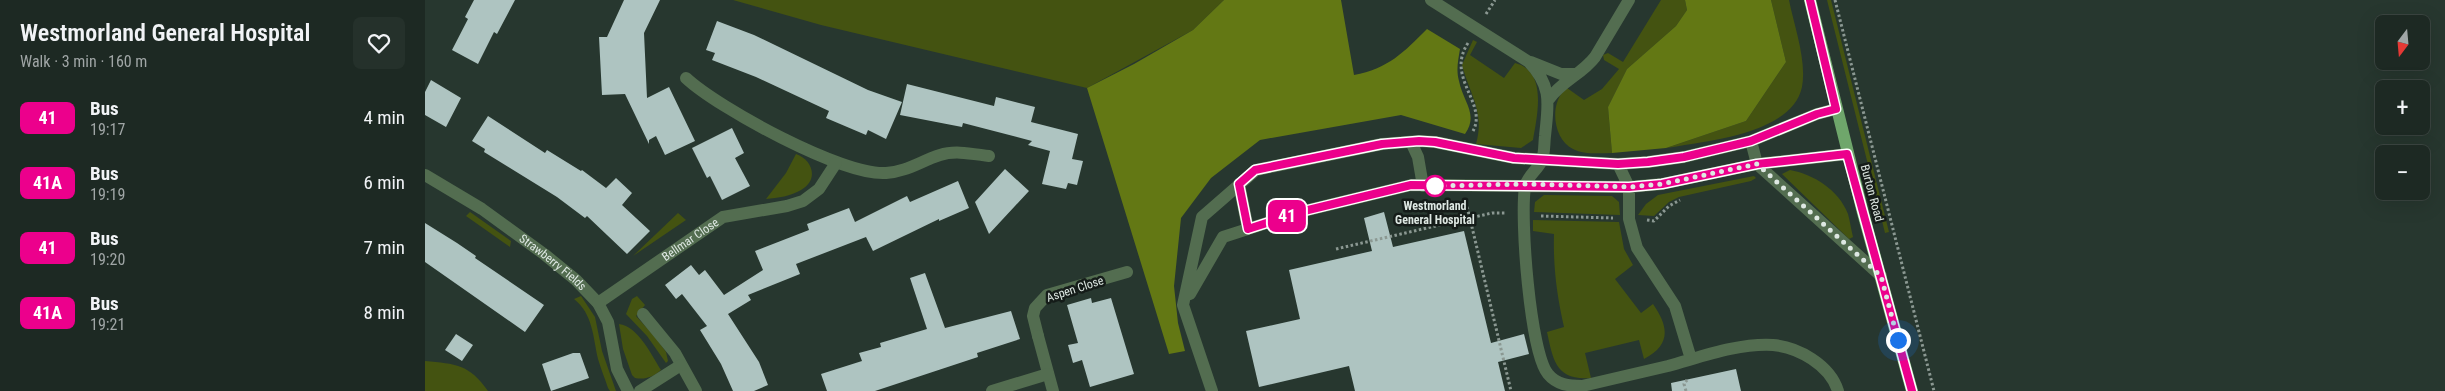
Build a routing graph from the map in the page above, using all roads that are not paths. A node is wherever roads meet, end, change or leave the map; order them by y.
1 (1431, 0) edge
2 (1629, 0) edge
3 (1810, 0) edge
4 (1529, 62) junction
5 (1576, 74) junction
6 (686, 78) dead end
7 (1549, 99) junction
8 (1836, 109) junction
9 (1751, 141) junction
10 (1411, 142) junction
11 (1847, 154) junction
12 (989, 156) dead end
13 (1542, 160) junction
14 (835, 162) junction
15 (1618, 164) junction
16 (1757, 164) junction
17 (425, 174) edge
18 (1239, 184) junction
19 (1525, 184) junction
20 (1423, 186) junction
21 (1629, 187) junction
22 (1248, 229) junction
23 (1127, 272) dead end
24 (1881, 276) junction
25 (597, 302) junction
26 (1183, 305) junction
27 (643, 314) dead end
28 (1691, 359) junction
29 (681, 365) junction
30 (1048, 374) junction
31 (628, 391) edge
32 (640, 391) edge
33 (696, 391) edge
34 (992, 391) edge
35 (1053, 391) edge
36 (1212, 391) edge
37 (1838, 391) edge
38 (1912, 391) edge

1 - 4 street
2 - 5 street
3 - 8 main road, Burton Road
4 - 5 street
4 - 7 street
5 - 7 street
6 - 14 street
7 - 13 street
8 - 9 street
8 - 11 main road, Burton Road
9 - 15 street
9 - 16 street
10 - 13 street
10 - 18 street
10 - 20 street
11 - 16 street
11 - 24 main road, Burton Road
12 - 14 street
13 - 15 street
13 - 19 street
14 - 25 street, Bellmar Close
15 - 21 street
16 - 21 street
16 - 24 street
17 - 25 street, Strawberry Fields
18 - 22 street
18 - 26 street
19 - 20 street
19 - 21 street
19 - 28 street
20 - 22 street
21 - 28 street
22 - 26 street
23 - 30 street, Aspen Close
24 - 38 main road, Burton Road
25 - 31 street, Strawberry Fields
26 - 36 street
27 - 29 street
28 - 37 street
29 - 32 street
29 - 33 street
30 - 34 street
30 - 35 street, Aspen Close

